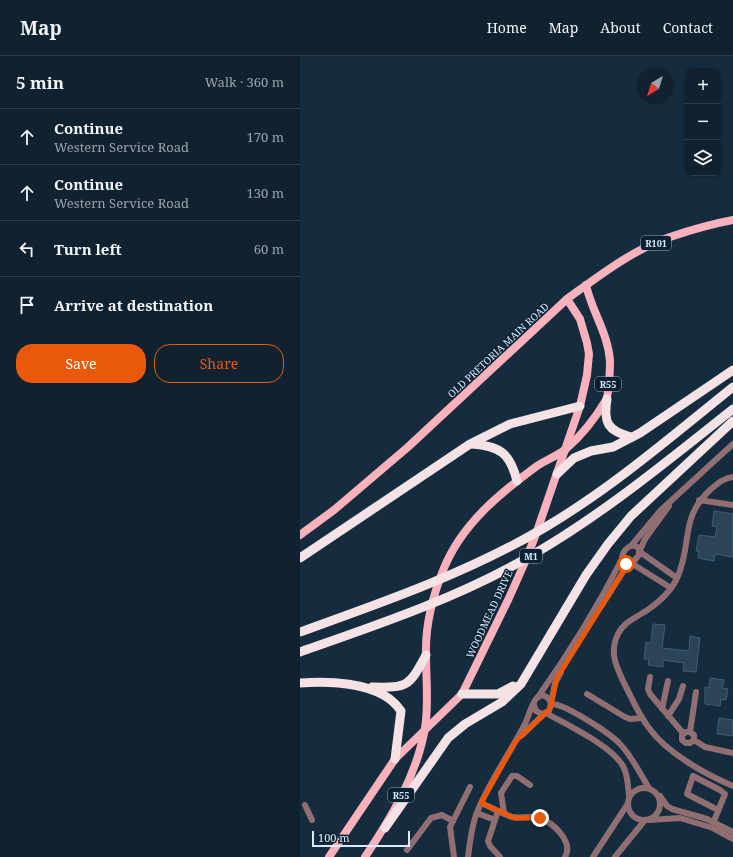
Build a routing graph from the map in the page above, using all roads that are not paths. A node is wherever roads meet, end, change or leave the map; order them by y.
1 (733, 220) edge
2 (586, 285) junction
3 (567, 299) junction
4 (733, 370) edge
5 (733, 387) edge
6 (607, 399) junction
7 (580, 406) junction
8 (733, 409) edge
9 (733, 421) edge
10 (631, 437) junction
11 (470, 444) junction
12 (733, 444) edge
13 (565, 449) junction
14 (557, 474) junction
15 (733, 476) edge
16 (517, 481) junction
17 (675, 498) junction
18 (699, 500) junction
19 (733, 505) edge
20 (300, 535) edge
21 (631, 546) junction
22 (640, 551) junction
23 (300, 558) edge
24 (622, 559) junction
25 (630, 564) junction
26 (677, 578) junction
27 (671, 588) junction
28 (300, 632) edge
29 (300, 652) edge
30 (426, 655) junction
31 (534, 663) junction
32 (650, 677) dead end
33 (668, 681) dead end
34 (300, 683) edge
35 (683, 686) dead end
36 (364, 687) junction
37 (696, 692) dead end
38 (462, 694) junction
39 (587, 694) dead end
40 (538, 697) junction
41 (551, 703) junction
42 (534, 704) junction
43 (662, 709) junction
44 (546, 713) junction
45 (668, 716) junction
46 (642, 718) junction
47 (425, 728) junction
48 (687, 733) junction
49 (615, 740) junction
50 (694, 740) junction
51 (516, 741) junction
52 (686, 744) junction
53 (607, 750) junction
54 (733, 753) edge
55 (679, 754) junction
56 (395, 759) junction
57 (530, 785) dead end
58 (733, 786) edge
59 (470, 787) dead end
60 (649, 788) junction
61 (657, 794) junction
62 (629, 796) junction
63 (481, 803) junction
64 (305, 805) dead end
65 (627, 805) junction
66 (718, 810) junction
67 (501, 812) junction
68 (477, 813) junction
69 (312, 820) dead end
70 (495, 820) junction
71 (646, 820) junction
72 (452, 821) junction
73 (714, 821) junction
74 (385, 828) junction
75 (733, 832) edge
76 (733, 838) edge
77 (407, 850) dead end
78 (329, 857) edge
79 (365, 857) edge
80 (454, 857) edge
81 (468, 857) edge
82 (500, 857) edge
83 (565, 857) edge
84 (593, 857) edge
85 (616, 857) edge

1 - 2 main road, OLD PRETORIA MAIN ROAD / R101
2 - 3 main road, OLD PRETORIA MAIN ROAD / R101
2 - 6 main road, R55
3 - 7 main road, WOODMEAD DRIVE / R55
3 - 20 main road, OLD PRETORIA MAIN ROAD / R101
4 - 10 highway
5 - 28 highway, M1
6 - 10 highway
6 - 13 main road, WOODMEAD DRIVE / R55
7 - 11 highway
7 - 13 main road, WOODMEAD DRIVE / R55
8 - 29 highway, M1
9 - 31 highway
10 - 14 highway
11 - 16 highway
11 - 23 highway
12 - 17 street
13 - 14 main road, WOODMEAD DRIVE / R55
13 - 16 main road, WOODMEAD DRIVE / R55
14 - 38 main road, WOODMEAD DRIVE / R55
15 - 18 street
16 - 30 main road, WOODMEAD DRIVE / R55
17 - 21 street
17 - 22 street
18 - 19 street
18 - 26 street
21 - 22 street
21 - 24 street
22 - 25 street
22 - 26 street
24 - 25 street
24 - 40 street
25 - 27 street
25 - 41 street
26 - 27 street
27 - 46 street
30 - 36 highway
30 - 47 main road, WOODMEAD DRIVE / R55
31 - 38 highway
31 - 74 highway
32 - 43 street
33 - 43 street
34 - 36 highway
35 - 45 street
36 - 56 highway
37 - 48 street
38 - 47 main road, WOODMEAD DRIVE / R55
39 - 46 street
40 - 41 street
40 - 42 street
41 - 44 street
41 - 49 street
42 - 44 street
42 - 51 street
43 - 45 street
44 - 51 street
44 - 53 street
45 - 48 street
46 - 55 street
47 - 56 main road, WOODMEAD DRIVE / R55
47 - 74 main road, WOODMEAD DRIVE / R55
48 - 50 street
48 - 52 street
49 - 53 street
49 - 60 street
50 - 52 street
50 - 54 street
51 - 63 street
52 - 55 street
53 - 62 street
55 - 58 street
56 - 78 main road, WOODMEAD DRIVE / R55
57 - 67 street
59 - 72 street
60 - 61 street
60 - 62 street
61 - 71 street
61 - 73 street
62 - 65 street
63 - 67 street
63 - 68 street
64 - 69 street
65 - 71 street
65 - 84 street
66 - 66 street
66 - 73 street
67 - 70 street
67 - 83 street
68 - 70 street
68 - 81 street
70 - 82 street
71 - 76 street
71 - 85 street
72 - 77 street
72 - 80 street
73 - 75 street
74 - 79 main road, WOODMEAD DRIVE / R55

